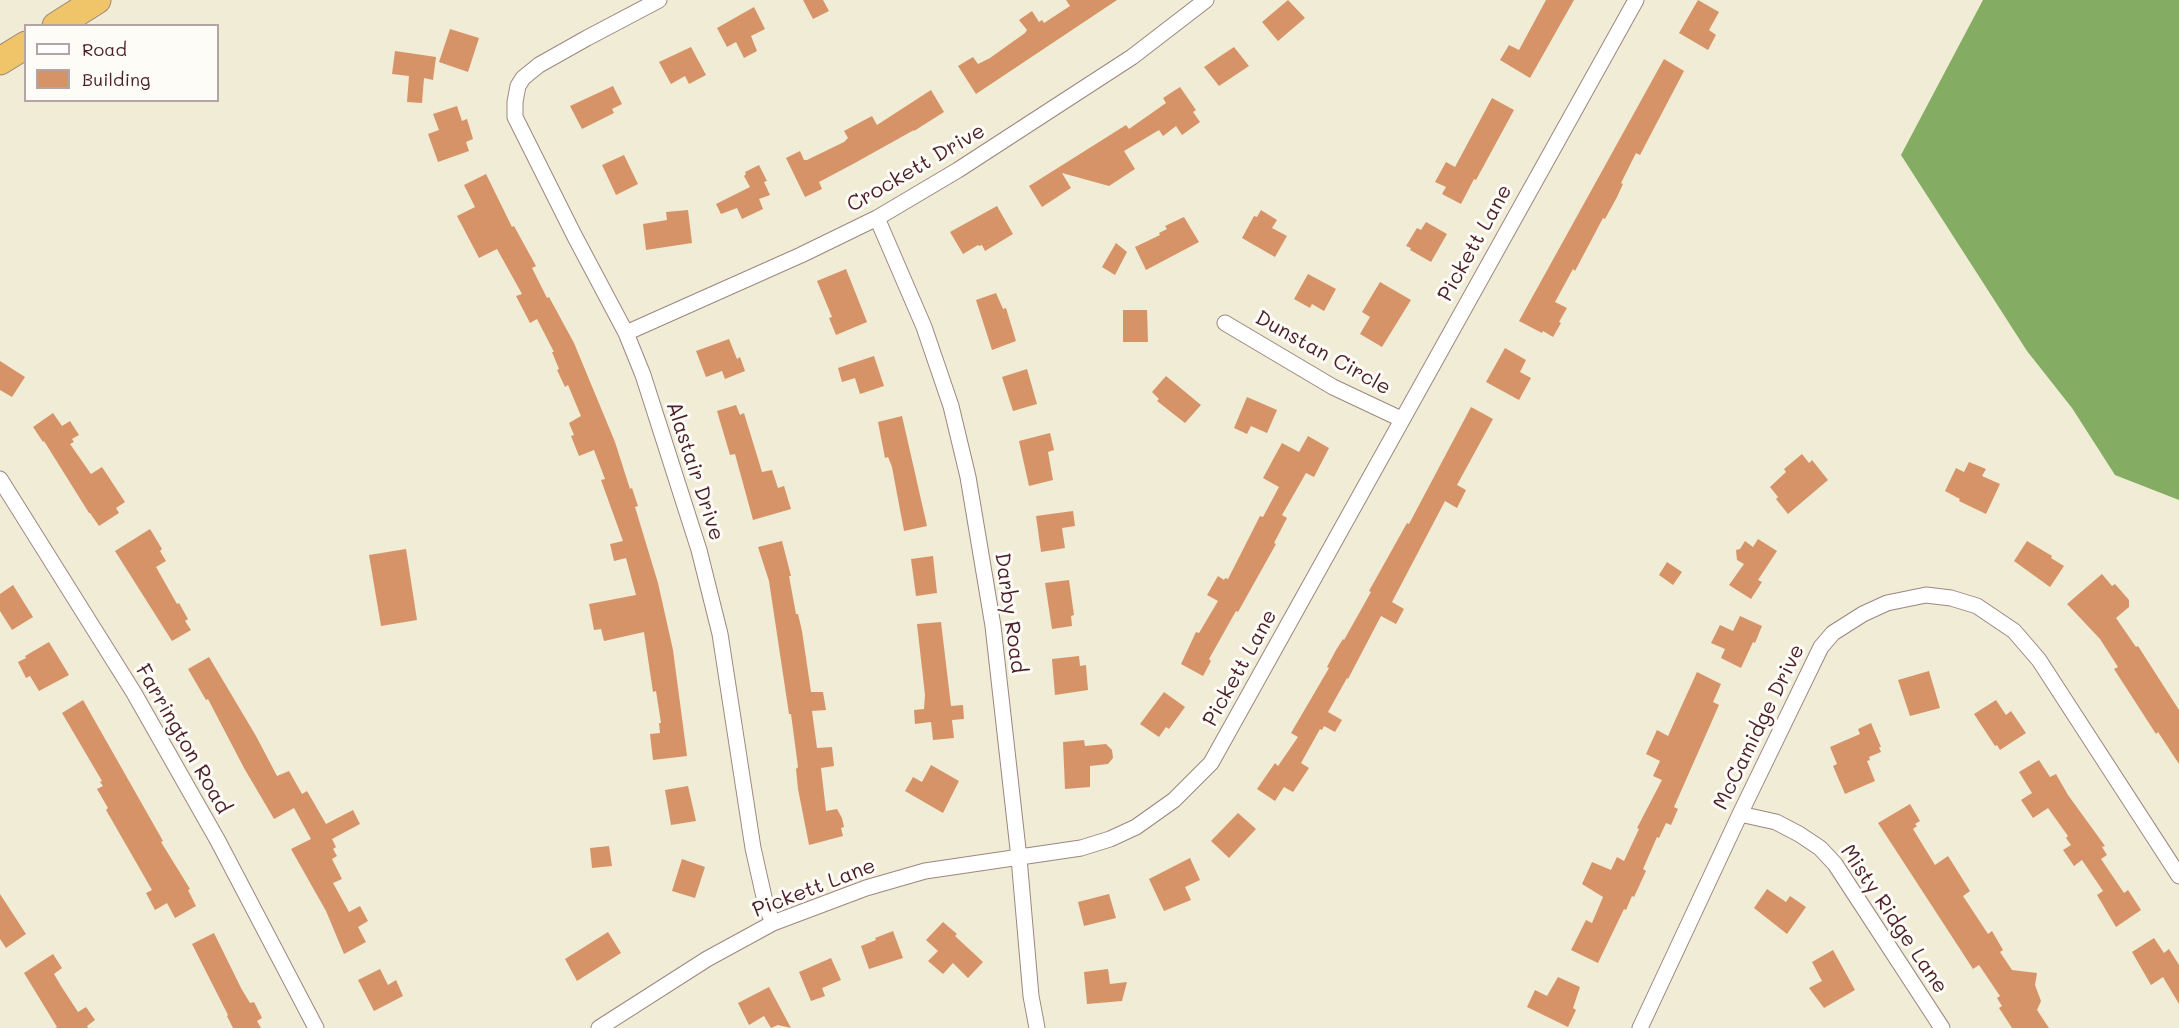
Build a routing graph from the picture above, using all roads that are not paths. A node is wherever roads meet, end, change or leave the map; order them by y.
1 (97, 0) edge
2 (659, 0) edge
3 (1206, 0) edge
4 (1636, 0) edge
5 (59, 24) edge
6 (24, 46) edge
7 (0, 61) edge
8 (877, 218) junction
9 (1225, 323) dead end
10 (626, 333) junction
11 (1401, 419) junction
12 (0, 479) edge
13 (1740, 814) junction
14 (1019, 858) junction
15 (2179, 876) edge
16 (773, 923) junction
17 (316, 1028) edge
18 (599, 1028) edge
19 (1037, 1028) edge
20 (1640, 1028) edge
21 (1942, 1028) edge

1 - 5 highway
2 - 10 street, Alastair Drive
3 - 8 street, Crockett Drive
4 - 11 street, Pickett Lane
6 - 7 highway
8 - 10 street, Crockett Drive
8 - 14 street, Darby Road
9 - 11 street, Dunstan Circle
10 - 16 street, Alastair Drive
11 - 14 street, Pickett Lane
12 - 17 street, Farrington Road
13 - 15 street, McCamidge Drive
13 - 20 street, McCamidge Drive
13 - 21 street, Misty Ridge Lane
14 - 16 street, Pickett Lane
14 - 19 street, Darby Road
16 - 18 street, Pickett Lane

